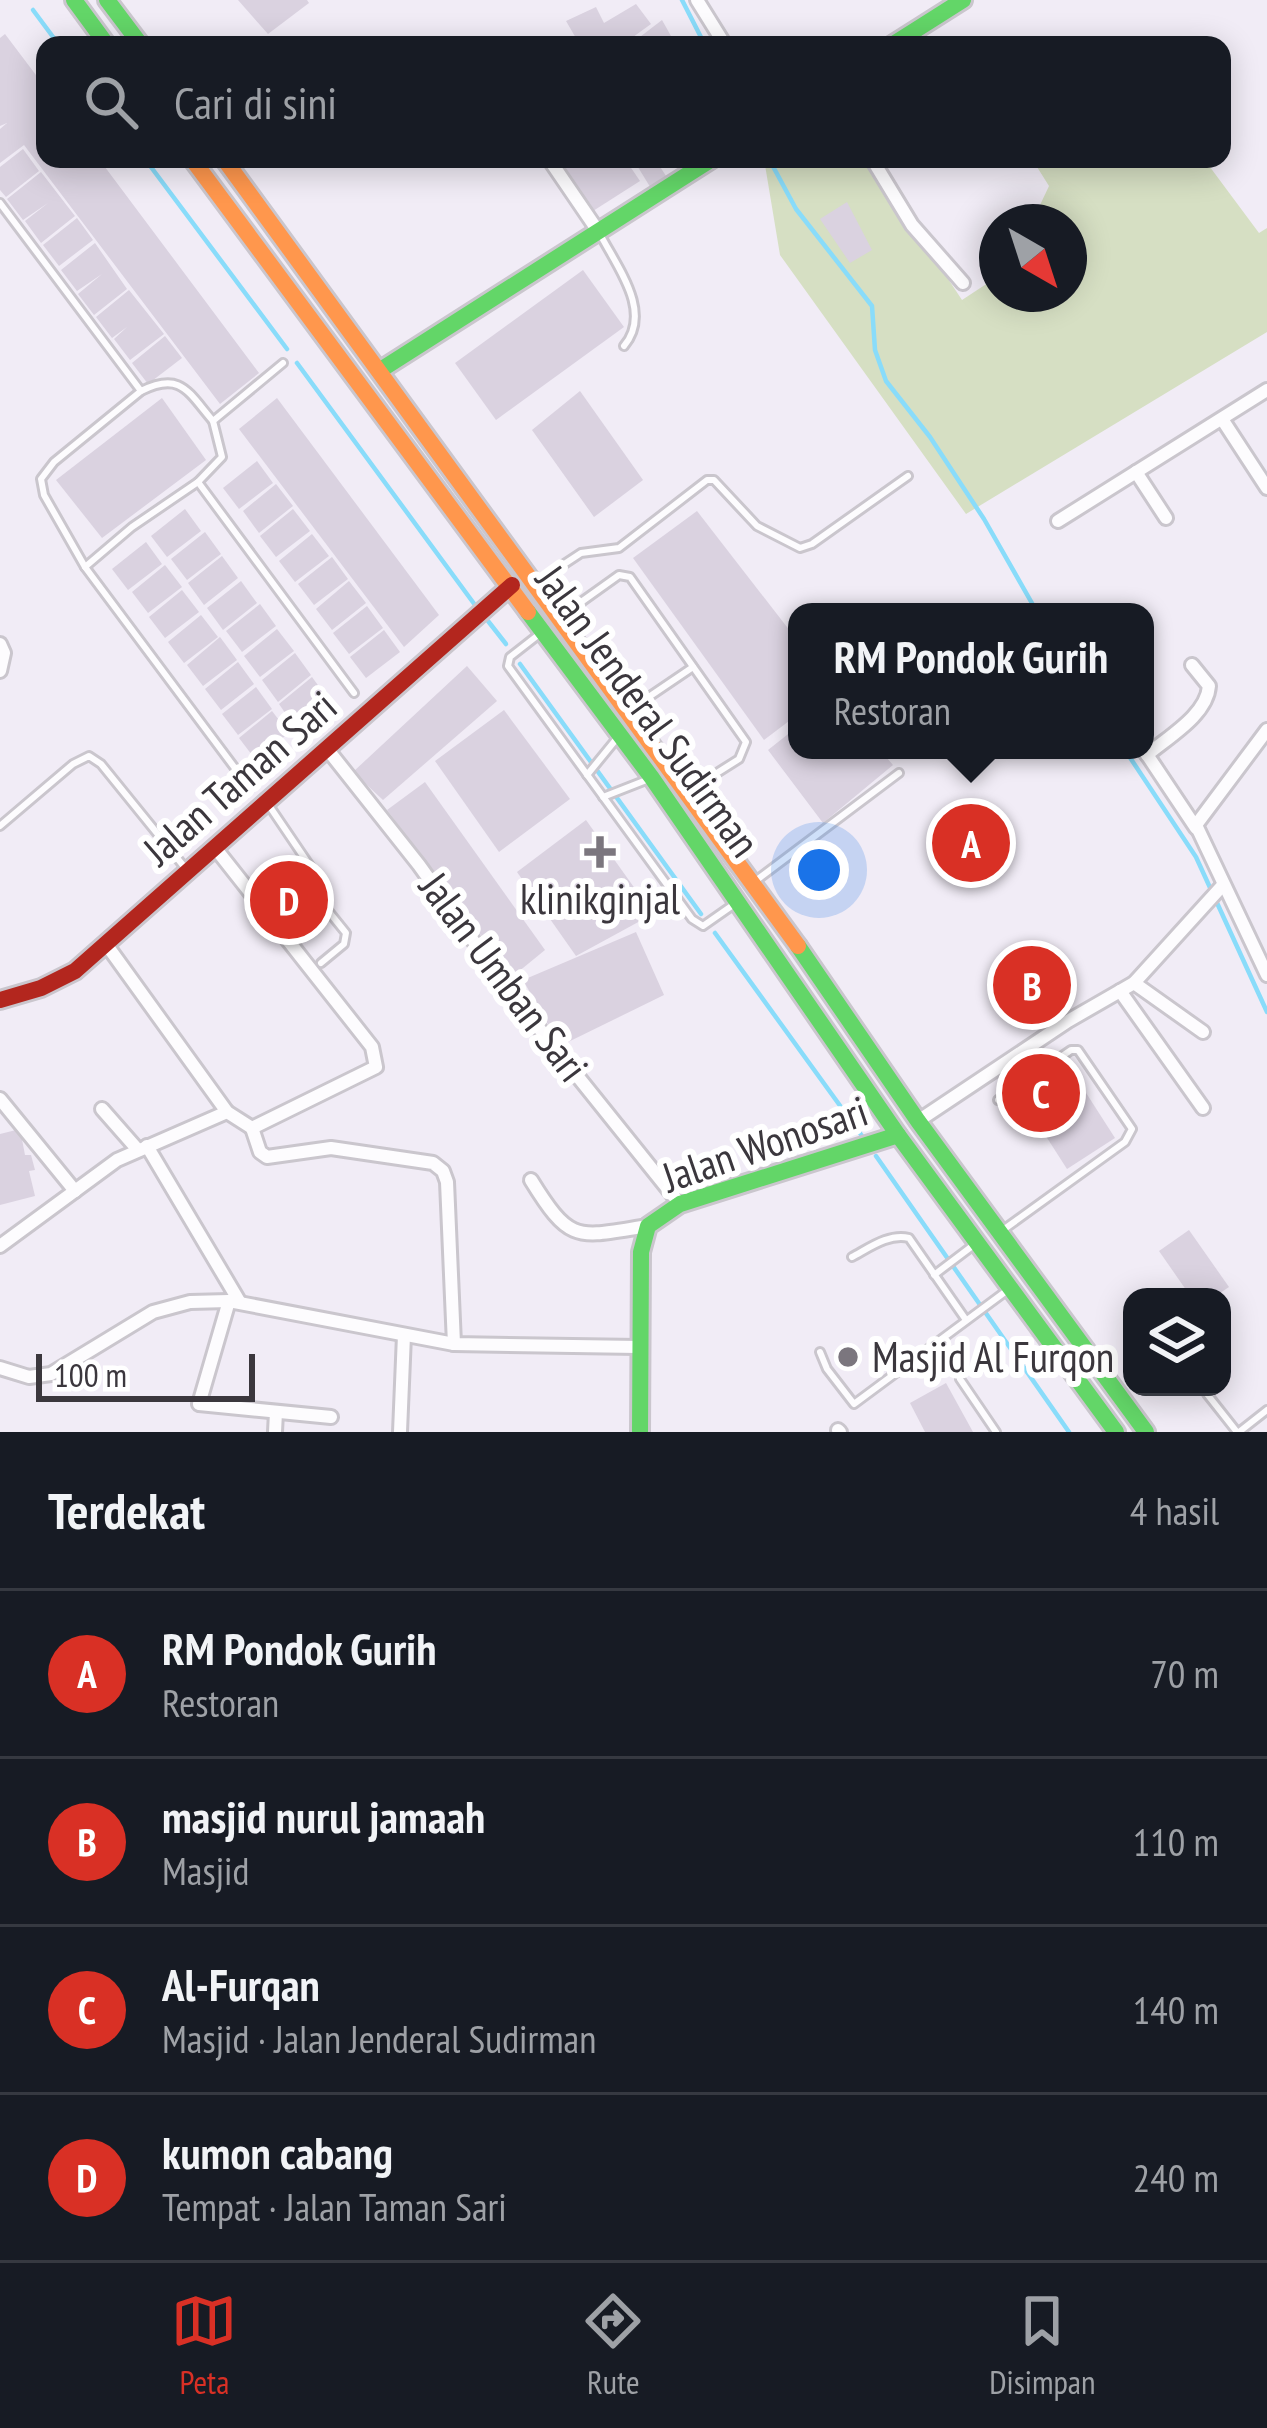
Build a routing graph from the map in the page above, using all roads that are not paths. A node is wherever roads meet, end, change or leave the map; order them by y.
1 (74, 0) edge
2 (697, 0) edge
3 (963, 0) edge
4 (117, 3) edge
5 (100, 36) edge
6 (136, 36) edge
7 (719, 36) edge
8 (906, 36) edge
9 (199, 168) edge
10 (231, 168) edge
11 (555, 168) edge
12 (698, 168) edge
13 (877, 168) edge
14 (0, 203) edge
15 (598, 231) junction
16 (963, 283) dead end
17 (624, 346) dead end
18 (283, 363) dead end
19 (379, 371) junction
20 (1267, 391) edge
21 (141, 392) junction
22 (1222, 419) junction
23 (213, 421) junction
24 (1136, 472) junction
25 (908, 476) dead end
26 (198, 482) junction
27 (1267, 488) edge
28 (1166, 518) dead end
29 (1058, 521) dead end
30 (85, 567) junction
31 (535, 584) junction
32 (512, 585) junction
33 (560, 617) junction
34 (544, 630) junction
35 (0, 644) edge
36 (1192, 665) dead end
37 (692, 667) junction
38 (0, 671) edge
39 (354, 693) dead end
40 (629, 710) junction
41 (1267, 730) edge
42 (620, 734) junction
43 (1154, 746) edge
44 (328, 750) junction
45 (1151, 759) edge
46 (589, 773) junction
47 (899, 773) dead end
48 (652, 778) junction
49 (246, 783) dead end
50 (687, 792) junction
51 (605, 796) junction
52 (268, 804) junction
53 (0, 826) edge
54 (1197, 829) junction
55 (216, 849) junction
56 (188, 872) junction
57 (754, 882) junction
58 (1223, 885) junction
59 (740, 900) junction
60 (106, 944) junction
61 (1263, 953) edge
62 (322, 963) dead end
63 (1267, 976) edge
64 (1134, 983) junction
65 (1120, 991) junction
66 (0, 1000) edge
67 (1203, 1032) dead end
68 (0, 1100) edge
69 (998, 1100) dead end
70 (1203, 1108) dead end
71 (102, 1109) dead end
72 (227, 1112) junction
73 (919, 1121) junction
74 (252, 1128) junction
75 (898, 1136) junction
76 (142, 1148) junction
77 (530, 1180) dead end
78 (75, 1191) junction
79 (680, 1204) junction
80 (648, 1226) junction
81 (1000, 1233) junction
82 (0, 1246) edge
83 (971, 1247) junction
84 (852, 1257) dead end
85 (934, 1275) junction
86 (1012, 1288) junction
87 (234, 1301) junction
88 (966, 1320) junction
89 (404, 1335) junction
90 (454, 1344) junction
91 (638, 1347) junction
92 (820, 1352) dead end
93 (0, 1368) edge
94 (960, 1379) dead end
95 (1209, 1396) edge
96 (1267, 1410) edge
97 (276, 1412) junction
98 (331, 1417) dead end
99 (275, 1432) edge
100 (400, 1432) edge
101 (640, 1432) edge
102 (996, 1432) edge
103 (1116, 1432) edge
104 (1146, 1432) edge
105 (1238, 1432) edge

1 - 5 main road
2 - 7 street
3 - 8 main road
4 - 6 main road
9 - 32 main road, Jalan Jenderal Sudirman
10 - 19 main road, Jalan Jenderal Sudirman
11 - 15 street
12 - 15 main road
13 - 16 street
14 - 21 lane
15 - 17 lane
15 - 19 main road
18 - 23 lane
19 - 31 main road, Jalan Jenderal Sudirman
20 - 22 street
21 - 23 lane
21 - 30 lane
22 - 24 street
22 - 27 street
23 - 26 lane
24 - 28 street
24 - 29 street
25 - 31 lane
26 - 30 lane
26 - 39 lane
30 - 49 lane
31 - 33 main road, Jalan Jenderal Sudirman
32 - 34 main road, Jalan Jenderal Sudirman
32 - 44 main road, Jalan Taman Sari
33 - 37 lane
33 - 40 main road, Jalan Jenderal Sudirman
34 - 42 main road, Jalan Jenderal Sudirman
34 - 46 lane
35 - 38 street
36 - 43 street
37 - 40 lane
37 - 50 lane
40 - 50 main road, Jalan Jenderal Sudirman
41 - 54 street
42 - 46 lane
42 - 48 main road, Jalan Jenderal Sudirman
44 - 52 main road, Jalan Taman Sari
44 - 79 street, Jalan Umban Sari
45 - 54 street
46 - 51 lane
47 - 57 lane
48 - 51 lane
48 - 59 main road, Jalan Jenderal Sudirman
50 - 57 main road, Jalan Jenderal Sudirman
51 - 59 lane
52 - 55 main road, Jalan Taman Sari
52 - 62 lane
53 - 56 lane
54 - 58 street
55 - 56 main road, Jalan Taman Sari
55 - 74 street
56 - 60 main road, Jalan Taman Sari
57 - 73 main road, Jalan Jenderal Sudirman
58 - 61 street
58 - 64 street
59 - 75 main road, Jalan Jenderal Sudirman
60 - 66 main road, Jalan Taman Sari
60 - 72 street
61 - 63 street
64 - 65 street
64 - 67 street
65 - 70 street
65 - 73 street
68 - 78 street
69 - 81 lane
71 - 76 street
72 - 74 street
72 - 76 street
73 - 81 main road, Jalan Jenderal Sudirman
74 - 90 street
75 - 79 main road, Jalan Wonosari
75 - 83 main road, Jalan Jenderal Sudirman
76 - 78 street
76 - 87 street
77 - 80 street
78 - 82 street
79 - 80 main road, Jalan Wonosari
80 - 91 main road, Jalan Wonosari
81 - 104 main road, Jalan Jenderal Sudirman
83 - 85 lane
83 - 86 main road, Jalan Jenderal Sudirman
84 - 85 lane
85 - 88 lane
86 - 88 lane
86 - 103 main road, Jalan Jenderal Sudirman
87 - 89 street
87 - 93 street
87 - 97 street
88 - 92 lane
89 - 90 street
89 - 100 street
90 - 91 street
91 - 101 main road, Jalan Wonosari
94 - 102 lane
95 - 105 lane
96 - 105 lane
97 - 98 street
97 - 99 street

